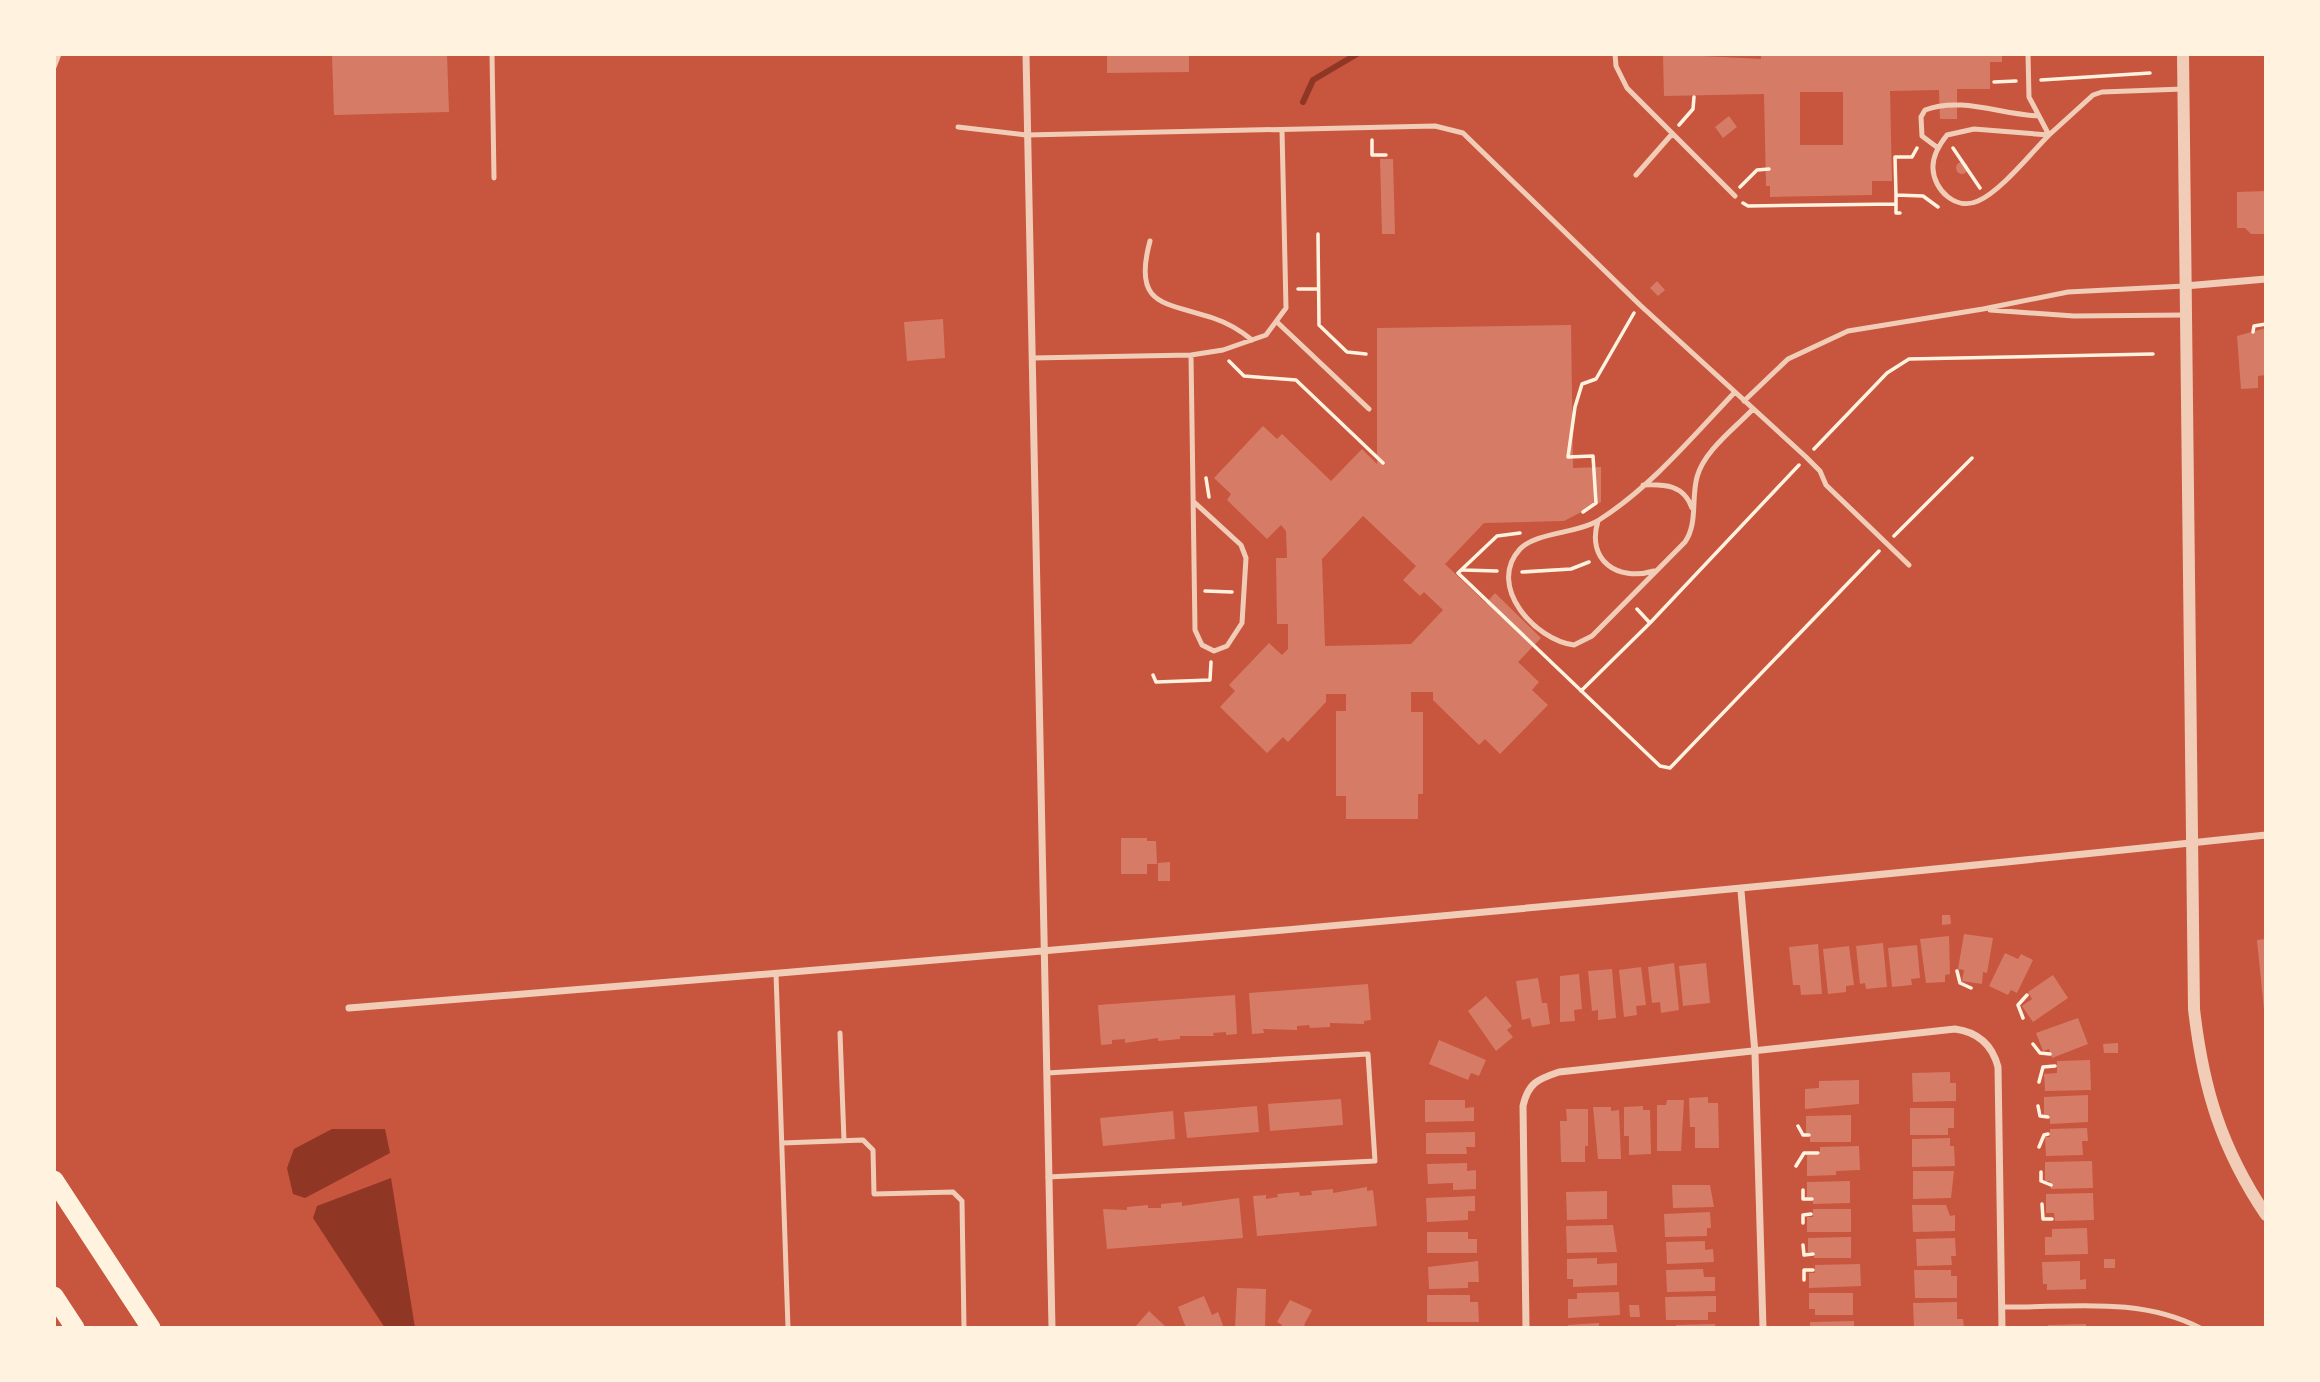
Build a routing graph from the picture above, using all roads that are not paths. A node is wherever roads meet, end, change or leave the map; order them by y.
1 (59, 54) edge
2 (492, 54) edge
3 (1026, 54) edge
4 (1615, 54) edge
5 (2028, 54) edge
6 (2183, 54) edge
7 (54, 67) edge
8 (2183, 89) junction
9 (2039, 116) junction
10 (958, 127) dead end
11 (1282, 130) junction
12 (1672, 134) junction
13 (1026, 135) junction
14 (2049, 135) junction
15 (1938, 148) junction
16 (1636, 175) dead end
17 (494, 178) dead end
18 (1734, 195) road end
19 (1150, 241) dead end
20 (2266, 279) edge
21 (2185, 286) junction
22 (1983, 309) junction
23 (2185, 315) junction
24 (1277, 323) junction
25 (1252, 340) junction
26 (1191, 355) junction
27 (1032, 358) junction
28 (1735, 392) junction
29 (1744, 401) junction
30 (1370, 409) dead end
31 (1753, 409) junction
32 (1643, 485) junction
33 (1194, 502) junction
34 (1693, 511) junction
35 (1598, 521) junction
36 (1909, 565) dead end
37 (1656, 571) junction
38 (2266, 835) edge
39 (2191, 844) junction
40 (1741, 891) junction
41 (1045, 952) junction
42 (776, 974) junction
43 (349, 1008) dead end
44 (840, 1033) dead end
45 (1755, 1053) junction
46 (1047, 1073) junction
47 (844, 1141) junction
48 (782, 1143) junction
49 (1048, 1177) junction
50 (54, 1180) edge
51 (2266, 1215) edge
52 (54, 1296) edge
53 (2002, 1307) junction
54 (75, 1328) edge
55 (151, 1328) edge
56 (788, 1328) edge
57 (964, 1328) edge
58 (1052, 1328) edge
59 (1526, 1328) edge
60 (1763, 1328) edge
61 (2002, 1328) edge
62 (2200, 1328) edge

1 - 7 lane
2 - 17 lane
3 - 13 street
4 - 12 lane
5 - 9 lane
6 - 8 street
8 - 14 lane
8 - 21 street
9 - 14 lane
9 - 15 lane
10 - 13 lane
11 - 13 lane
11 - 24 lane
11 - 28 lane
12 - 16 lane
12 - 18 lane
13 - 27 street
14 - 15 lane
14 - 15 lane
19 - 25 lane
20 - 21 street
21 - 22 lane
21 - 23 street
22 - 23 lane
22 - 29 lane
23 - 39 street
24 - 25 lane
24 - 30 lane
25 - 26 lane
26 - 27 lane
26 - 33 lane
27 - 41 street
28 - 29 lane
28 - 32 lane
29 - 31 lane
31 - 34 lane
31 - 36 lane
32 - 34 lane
32 - 35 lane
33 - 33 lane
34 - 37 lane
35 - 37 lane
35 - 37 lane
38 - 39 street
39 - 40 street
39 - 51 street
40 - 41 street
40 - 45 street
41 - 42 street
41 - 46 street
42 - 43 street
42 - 48 lane
44 - 47 lane
45 - 53 street
45 - 59 street
45 - 60 street
46 - 49 street
46 - 49 lane
47 - 48 lane
47 - 57 lane
48 - 56 lane
49 - 58 street
50 - 55 highway
52 - 54 highway
53 - 61 street
53 - 62 lane

